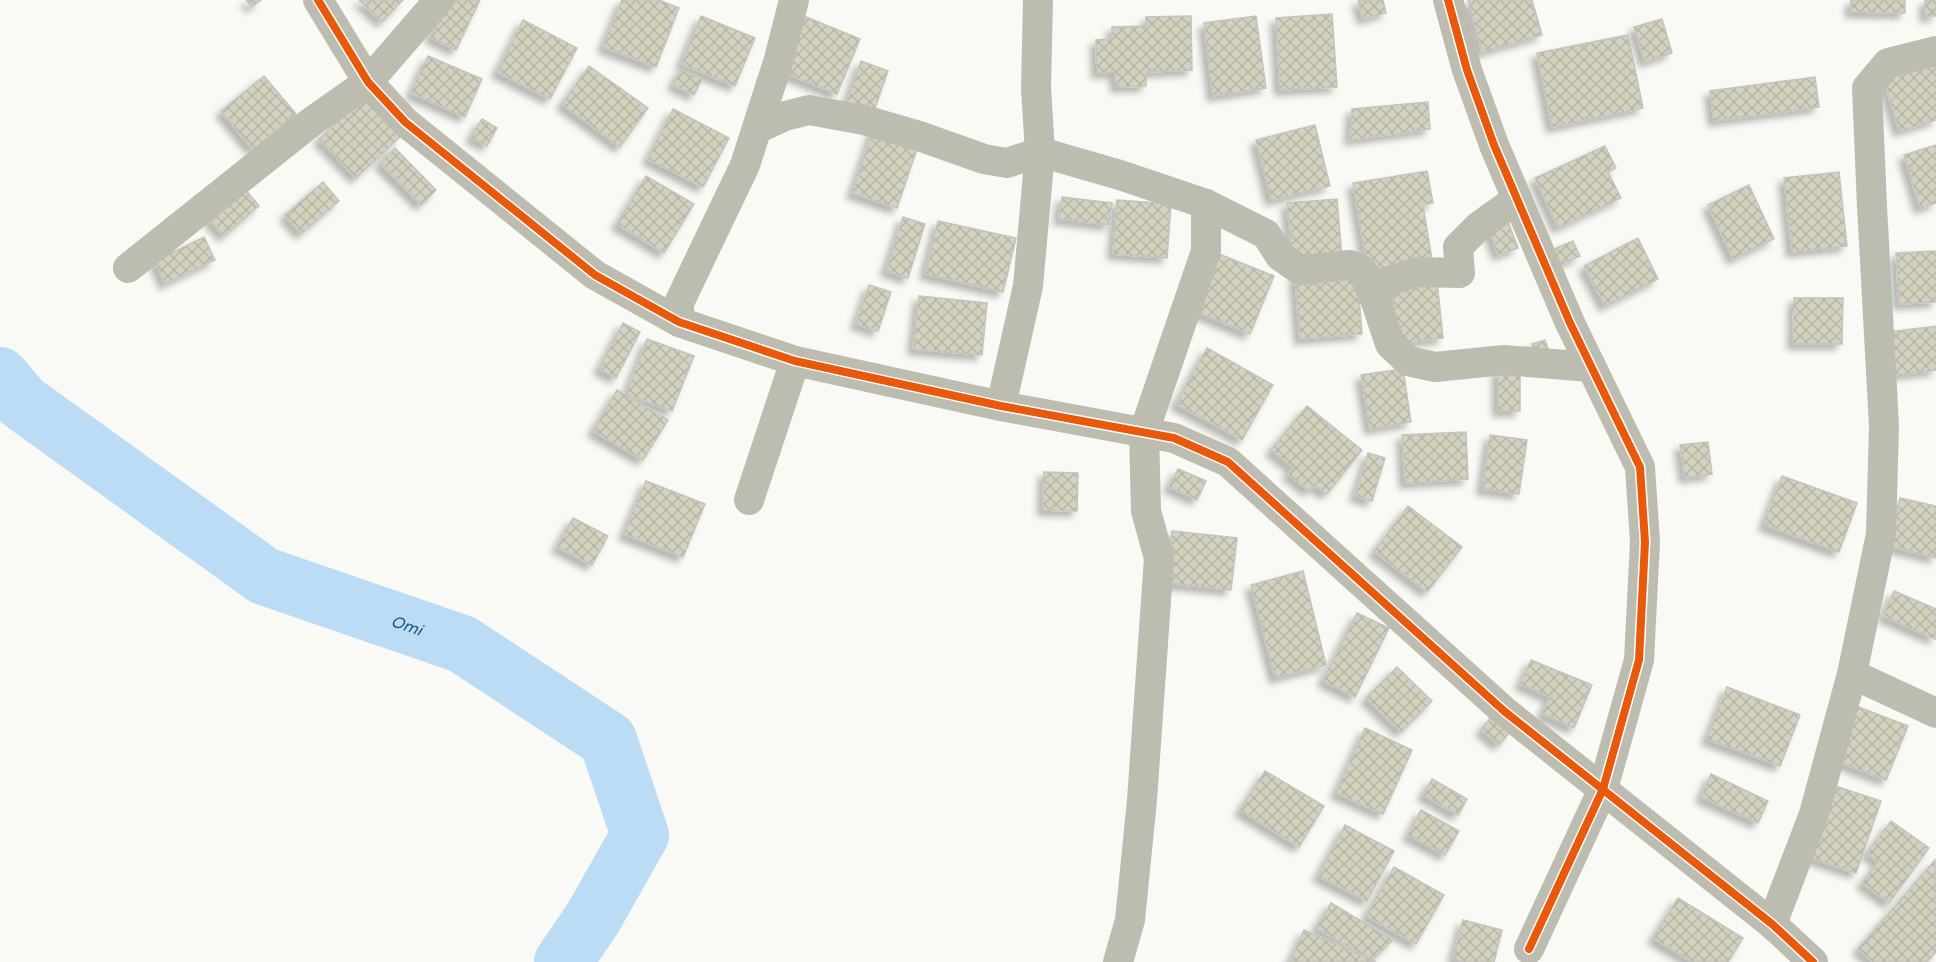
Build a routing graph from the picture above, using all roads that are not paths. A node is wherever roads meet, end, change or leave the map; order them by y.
1 (318, 0) edge
2 (439, 0) edge
3 (794, 0) edge
4 (1038, 0) edge
5 (1448, 0) edge
6 (1936, 51) edge
7 (368, 82) junction
8 (757, 129) junction
9 (1040, 152) junction
10 (1517, 199) junction
11 (1206, 204) junction
12 (128, 268) dead end
13 (1375, 299) junction
14 (679, 322) junction
15 (795, 361) junction
16 (1590, 367) junction
17 (1001, 406) junction
18 (1144, 432) junction
19 (749, 501) dead end
20 (1852, 674) junction
21 (1936, 713) edge
22 (1603, 789) junction
23 (1772, 924) junction
24 (1529, 949) dead end
25 (1118, 962) edge
26 (1813, 962) edge

1 - 7 street
2 - 7 street
3 - 8 street
4 - 9 street
5 - 10 street
6 - 20 street
7 - 12 street
7 - 14 street
8 - 9 street
8 - 14 street
9 - 11 street
9 - 17 street
10 - 13 street
10 - 16 street
11 - 13 street
11 - 18 street
13 - 16 street
14 - 15 street
15 - 17 street
15 - 19 street
16 - 22 street
17 - 18 street
18 - 22 street
18 - 25 street
20 - 21 street
20 - 23 street
22 - 23 street
22 - 24 street
23 - 26 street

